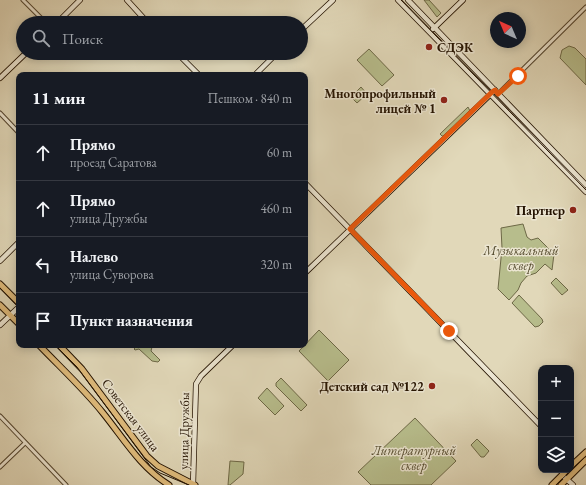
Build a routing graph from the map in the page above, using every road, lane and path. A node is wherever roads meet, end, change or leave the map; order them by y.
1 (23, 0) edge
2 (30, 0) edge
3 (80, 0) edge
4 (124, 0) edge
5 (333, 0) edge
6 (398, 0) edge
7 (408, 0) edge
8 (463, 0) edge
9 (128, 2) edge
10 (26, 4) junction
11 (586, 7) edge
12 (39, 16) edge
13 (63, 16) edge
14 (141, 16) edge
15 (308, 23) edge
16 (434, 28) junction
17 (430, 32) junction
18 (18, 60) edge
19 (184, 60) edge
20 (270, 60) edge
21 (195, 71) edge
22 (258, 72) edge
23 (1, 75) edge
24 (497, 92) junction
25 (490, 94) junction
26 (494, 98) junction
27 (0, 113) edge
28 (16, 130) edge
29 (586, 185) edge
30 (308, 186) edge
31 (586, 192) edge
32 (350, 229) junction
33 (16, 245) edge
34 (0, 261) edge
35 (308, 271) edge
36 (0, 284) edge
37 (16, 300) edge
38 (0, 305) edge
39 (16, 310) edge
40 (10, 316) junction
41 (16, 321) edge
42 (0, 326) edge
43 (42, 348) edge
44 (62, 348) edge
45 (226, 348) edge
46 (0, 416) edge
47 (538, 423) edge
48 (25, 443) junction
49 (586, 452) edge
50 (586, 460) edge
51 (576, 462) joint
52 (580, 466) junction
53 (0, 467) edge
54 (562, 475) joint
55 (567, 479) junction
56 (66, 485) edge
57 (169, 485) edge
58 (194, 485) edge
59 (552, 485) edge
60 (561, 485) edge
61 (573, 485) edge

1 - 10 street
2 - 10 street
3 - 13 main road
4 - 9 main road
5 - 15 main road
6 - 17 main road
7 - 16 main road
8 - 16 main road
9 - 14 main road
10 - 12 street
11 - 24 street
16 - 17 main road
16 - 24 main road
17 - 25 main road
18 - 23 main road
19 - 21 main road
20 - 22 main road
24 - 25 main road
24 - 26 main road
24 - 29 main road
25 - 26 main road
25 - 32 main road
26 - 31 main road
27 - 28 street
30 - 32 main road
32 - 35 main road
32 - 47 main road
33 - 34 main road
36 - 37 main road
38 - 40 main road
39 - 40 main road
40 - 41 main road
40 - 42 main road
43 - 57 main road, Советская улица
44 - 58 main road, Советская улица
45 - 58 main road, улица Дружбы
46 - 48 street
48 - 53 street
48 - 56 street
49 - 51 main road
50 - 52 main road
51 - 52 main road
52 - 55 main road
54 - 55 main road
54 - 59 main road
55 - 60 main road
55 - 61 main road

